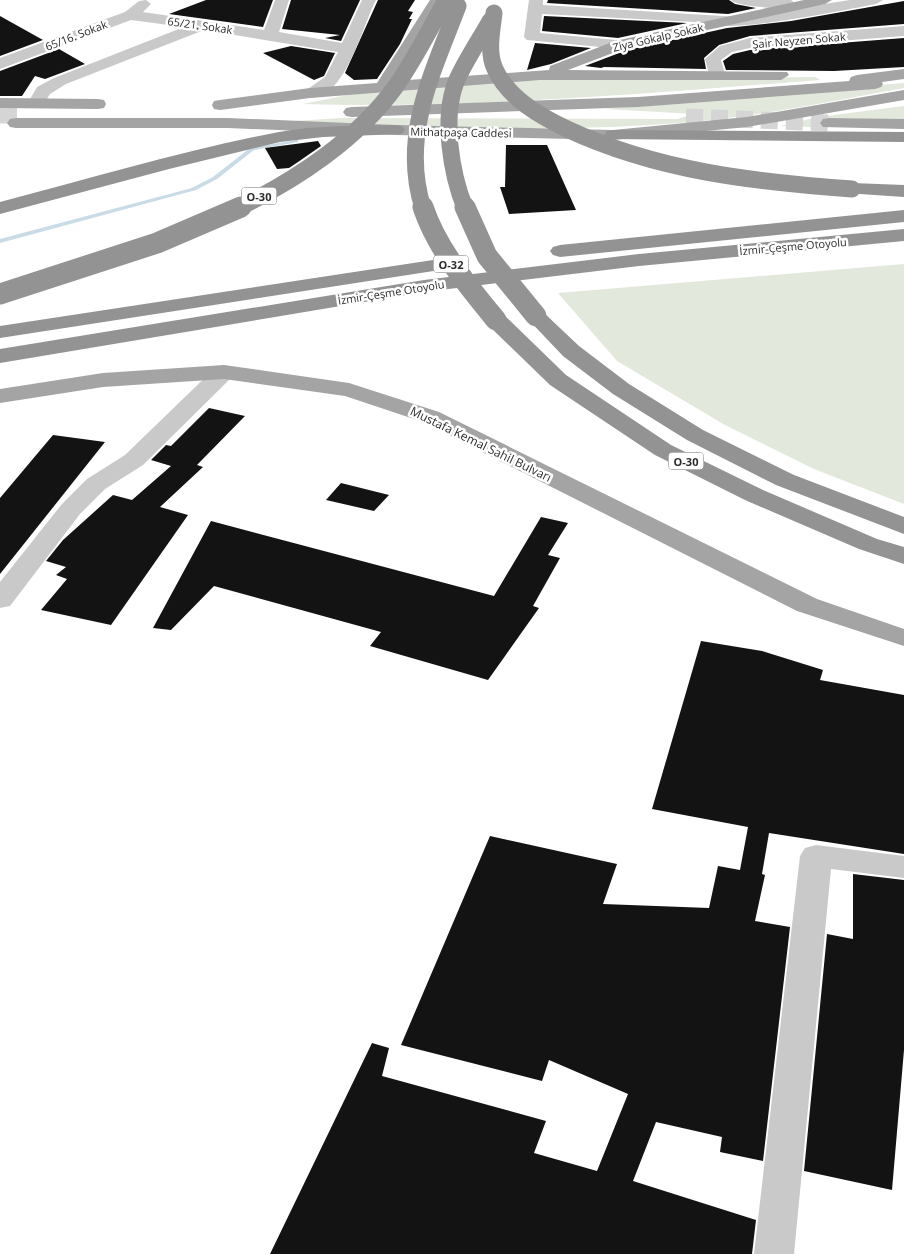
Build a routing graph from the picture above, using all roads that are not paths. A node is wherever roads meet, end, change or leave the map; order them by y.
1 (150, 0) edge
2 (282, 0) edge
3 (369, 0) edge
4 (437, 0) edge
5 (446, 0) edge
6 (460, 0) edge
7 (738, 0) edge
8 (824, 0) edge
9 (876, 0) edge
10 (535, 4) edge
11 (803, 5) junction
12 (496, 7) edge
13 (130, 15) junction
14 (727, 21) junction
15 (203, 25) junction
16 (904, 31) edge
17 (270, 35) junction
18 (62, 40) junction
19 (621, 44) junction
20 (347, 49) junction
21 (115, 60) junction
22 (0, 64) edge
23 (717, 74) junction
24 (540, 75) junction
25 (896, 75) edge
26 (904, 81) edge
27 (383, 86) junction
28 (310, 92) junction
29 (751, 93) junction
30 (904, 97) edge
31 (0, 103) tunnel mouth
32 (36, 103) junction
33 (110, 104) dead end
34 (202, 105) dead end
35 (220, 105) junction
36 (0, 108) edge
37 (405, 108) junction
38 (290, 115) junction
39 (686, 117) tunnel mouth
40 (829, 123) tunnel mouth
41 (904, 124) edge
42 (8, 125) edge
43 (396, 130) junction
44 (613, 135) junction
45 (904, 137) edge
46 (904, 191) edge
47 (0, 208) edge
48 (904, 216) edge
49 (904, 235) edge
50 (904, 254) edge
51 (0, 294) edge
52 (252, 314) junction
53 (0, 332) edge
54 (0, 356) edge
55 (224, 372) junction
56 (0, 396) edge
57 (904, 526) edge
58 (904, 556) edge
59 (0, 600) edge
60 (904, 638) edge
61 (904, 867) edge
62 (774, 1254) edge

1 - 13 street, 65/16. Sokak
2 - 17 street
3 - 20 street
4 - 27 main road
5 - 51 highway, O-30, bridge
6 - 58 highway, O-30, bridge
7 - 11 street
8 - 11 main road, Ziya Gökalp Sokak
9 - 14 street, Ziya Gökalp Sokak
10 - 14 street
10 - 19 street
11 - 14 main road, Ziya Gökalp Sokak
12 - 46 highway, bridge
12 - 57 highway, O-30, bridge
13 - 15 street, 65/21. Sokak
13 - 18 street, 65/16. Sokak
14 - 19 main road, Ziya Gökalp Sokak
15 - 17 street, 65/21. Sokak
15 - 21 street
16 - 23 street, Şair Neyzen Sokak
17 - 20 street, 65/21. Sokak
18 - 21 street
18 - 22 street, 65/16. Sokak
19 - 24 main road, Ziya Gökalp Sokak
20 - 28 street
21 - 32 street
23 - 24 main road
23 - 25 main road
24 - 27 main road
25 - 29 main road
26 - 29 main road, Mithatpaşa Caddesi
27 - 28 main road
28 - 35 main road
29 - 37 main road, Mithatpaşa Caddesi
30 - 44 main road, Mithatpaşa Caddesi
31 - 32 main road
32 - 33 main road
34 - 35 main road
35 - 37 main road
36 - 42 main road
37 - 38 main road, Mithatpaşa Caddesi
38 - 39 main road
38 - 42 main road, Mithatpaşa Caddesi
40 - 41 main road
42 - 43 main road, Mithatpaşa Caddesi
42 - 43 main road
43 - 44 main road, Mithatpaşa Caddesi
43 - 47 highway
44 - 45 highway
48 - 53 highway, İzmir-Çeşme Otoyolu / O-32
49 - 52 highway, İzmir-Çeşme Otoyolu / O-32
50 - 52 highway
52 - 54 highway, İzmir-Çeşme Otoyolu / O-32
55 - 56 main road, Mustafa Kemal Sahil Bulvarı
55 - 59 street
55 - 60 main road, Mustafa Kemal Sahil Bulvarı
61 - 62 street

